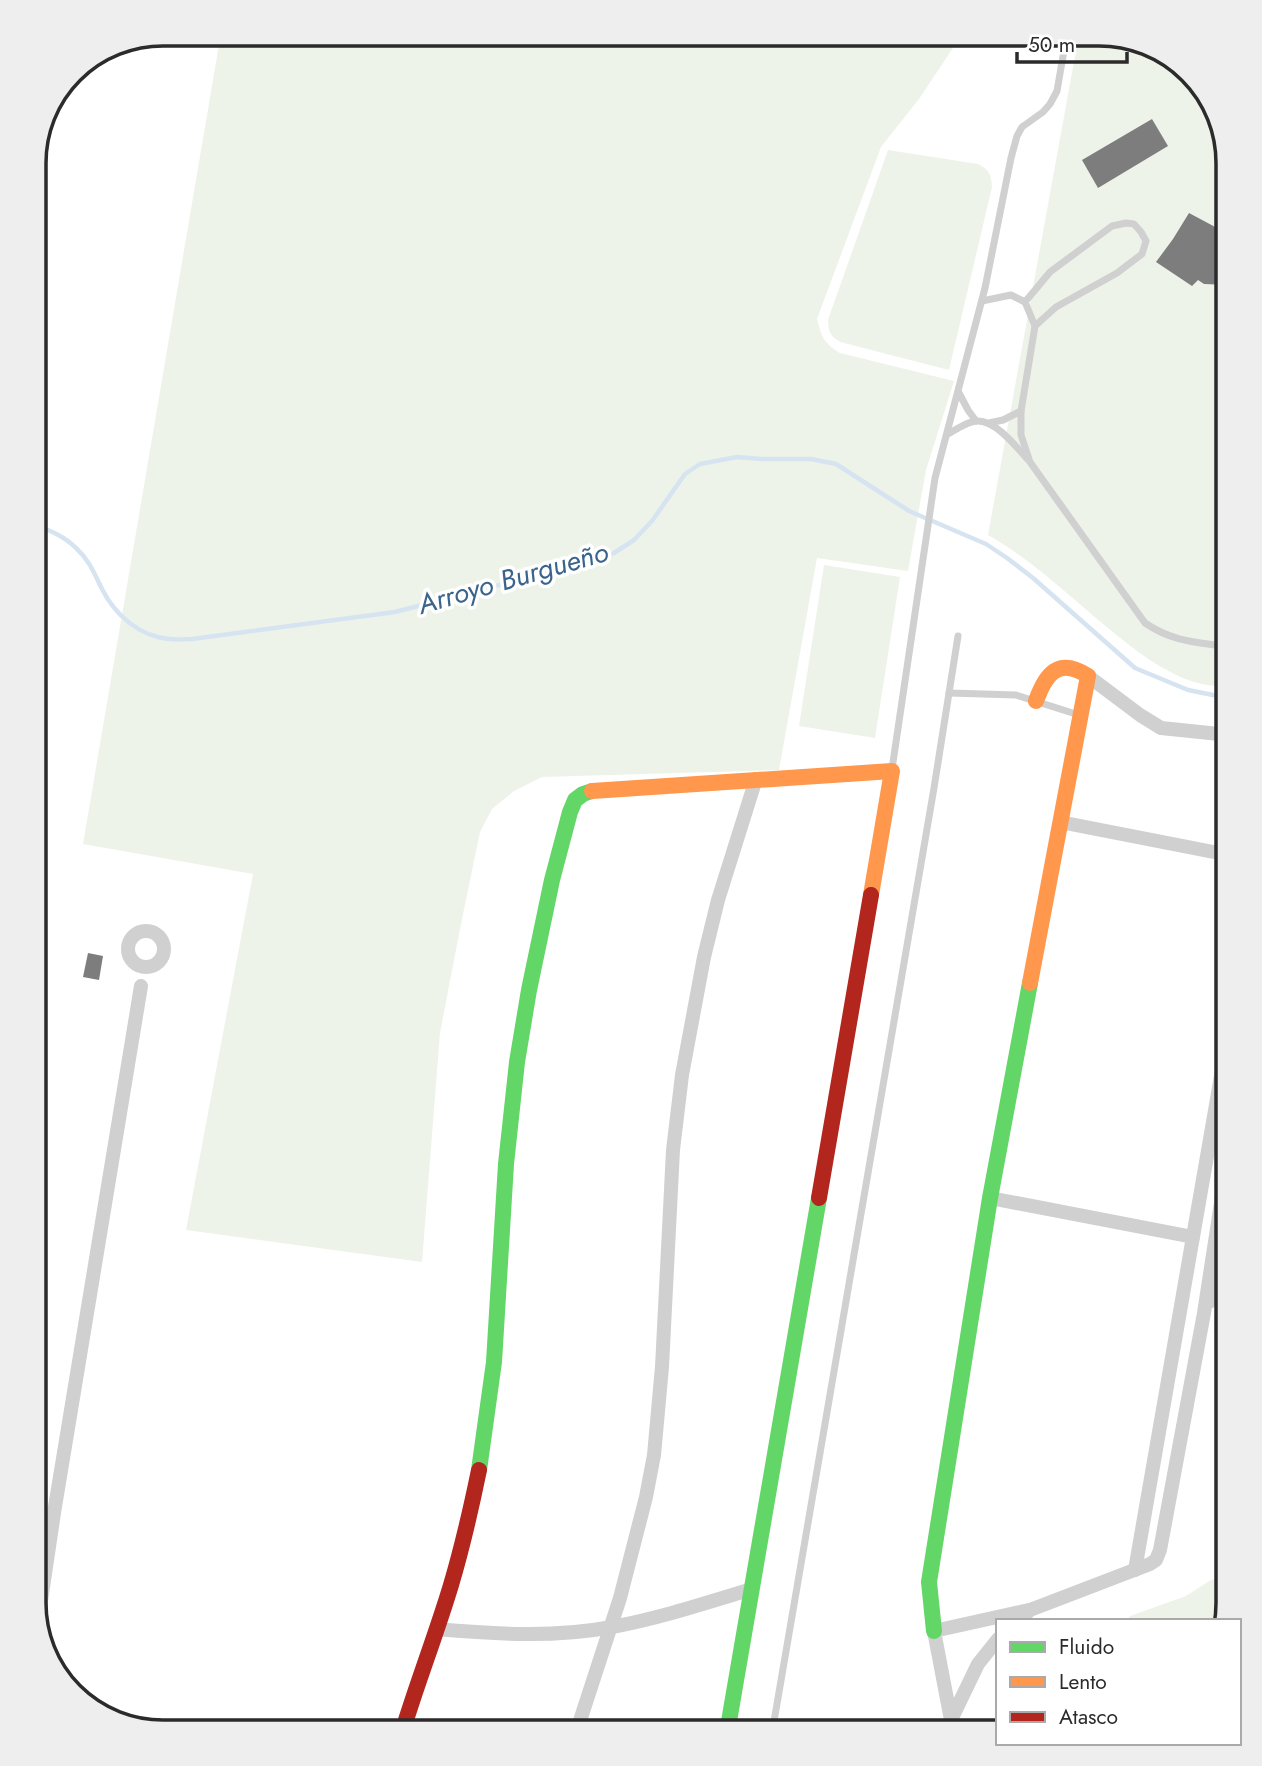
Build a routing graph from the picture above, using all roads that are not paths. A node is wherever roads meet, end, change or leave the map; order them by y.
1 (1065, 46) edge
2 (982, 300) junction
3 (1025, 303) junction
4 (1035, 327) junction
5 (959, 393) junction
6 (1021, 411) junction
7 (976, 421) junction
8 (989, 423) junction
9 (948, 435) junction
10 (1030, 461) junction
11 (958, 636) dead end
12 (1216, 645) edge
13 (1088, 676) junction
14 (949, 693) junction
15 (1035, 701) junction
16 (1080, 715) junction
17 (1216, 734) edge
18 (892, 771) junction
19 (756, 779) junction
20 (1060, 822) junction
21 (1216, 852) edge
22 (133, 962) junction
23 (156, 965) junction
24 (141, 986) junction
25 (1216, 1106) edge
26 (1208, 1153) junction
27 (1216, 1153) edge
28 (990, 1198) junction
29 (1216, 1234) edge
30 (1193, 1237) junction
31 (1216, 1289) edge
32 (1204, 1313) junction
33 (46, 1567) edge
34 (1135, 1570) junction
35 (752, 1589) junction
36 (1030, 1610) junction
37 (1020, 1619) edge
38 (611, 1627) junction
39 (436, 1629) junction
40 (934, 1631) junction
41 (996, 1642) edge
42 (406, 1720) edge
43 (580, 1720) edge
44 (729, 1720) edge
45 (774, 1720) edge
46 (949, 1720) edge
47 (953, 1720) edge

1 - 2 lane
2 - 3 lane
2 - 5 lane
3 - 4 lane
3 - 4 lane
4 - 6 lane
5 - 7 lane
5 - 9 lane
6 - 8 lane
6 - 10 lane
7 - 8 lane
7 - 9 lane
8 - 10 lane
9 - 18 lane
10 - 12 lane
11 - 14 lane
13 - 15 street
13 - 16 street
13 - 17 street
14 - 15 lane
14 - 45 lane
15 - 16 lane
16 - 20 street
18 - 19 street
18 - 35 street
19 - 38 street
19 - 39 street
20 - 21 street
20 - 28 street
22 - 23 street
22 - 23 street
22 - 24 street
23 - 24 street
24 - 33 street
25 - 26 street
26 - 27 street
26 - 30 street
28 - 30 street
28 - 40 street
29 - 32 street
30 - 34 street
31 - 32 street
32 - 34 street
34 - 36 street
35 - 38 street
35 - 44 street
36 - 37 street
36 - 40 street
38 - 39 street
38 - 43 street
39 - 42 street
40 - 46 street
41 - 47 street

